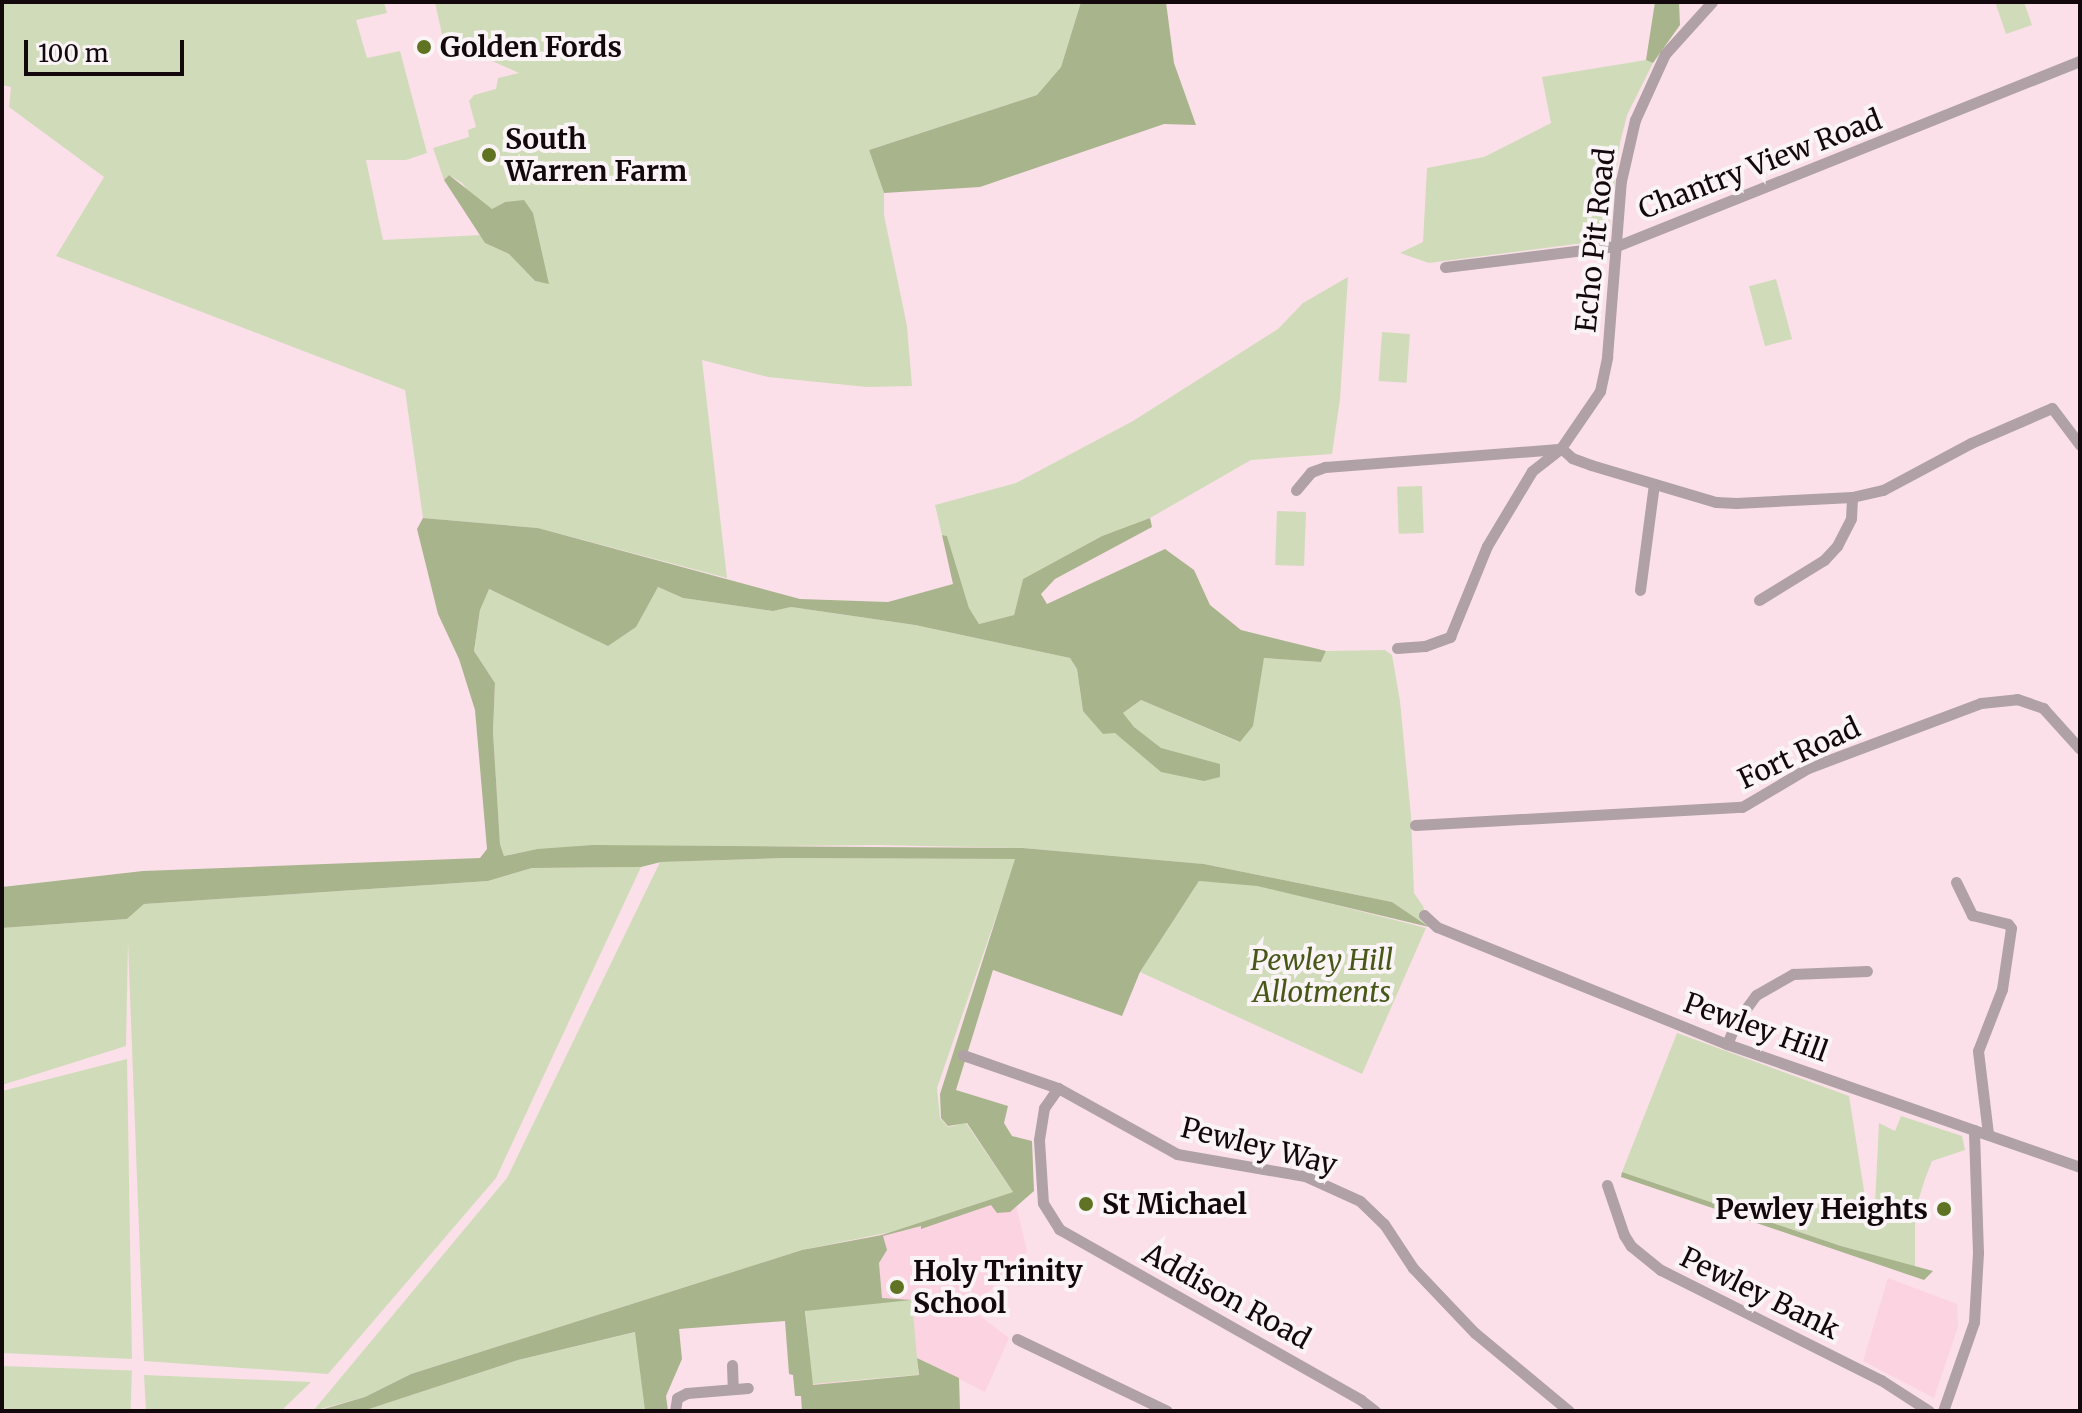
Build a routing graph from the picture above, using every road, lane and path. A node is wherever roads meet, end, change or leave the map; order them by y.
1 (1712, 2) edge
2 (2080, 61) edge
3 (1617, 246) junction
4 (1445, 267) dead end
5 (2079, 442) edge
6 (1561, 448) junction
7 (1654, 484) junction
8 (1296, 490) dead end
9 (1852, 497) junction
10 (1640, 590) dead end
11 (1759, 600) dead end
12 (1397, 648) dead end
13 (2080, 749) edge
14 (1415, 825) dead end
15 (1956, 882) dead end
16 (1424, 915) dead end
17 (1867, 971) dead end
18 (1727, 1044) junction
19 (963, 1055) dead end
20 (1058, 1088) junction
21 (1974, 1130) junction
22 (1988, 1134) junction
23 (2080, 1167) edge
24 (1607, 1185) dead end
25 (1017, 1339) dead end
26 (732, 1365) dead end
27 (748, 1388) dead end
28 (733, 1389) junction
29 (675, 1411) edge
30 (1167, 1411) edge
31 (1375, 1411) edge
32 (1569, 1411) edge
33 (1929, 1411) edge
34 (1943, 1411) edge

1 - 3 street, Echo Pit Road
2 - 3 street, Chantry View Road
3 - 4 street, Chantry View Road
3 - 6 street, Echo Pit Road
5 - 9 street
6 - 7 street
6 - 8 street
6 - 12 street, Echo Pit Road
7 - 9 street
7 - 10 street
9 - 11 street
13 - 14 street, Fort Road
15 - 22 street
16 - 18 street, Pewley Hill
17 - 18 street
18 - 21 street, Pewley Hill
19 - 20 street, Pewley Way
20 - 31 street, Addison Road
20 - 32 street, Pewley Way
21 - 22 street, Pewley Hill
21 - 34 street
22 - 23 street, Pewley Hill
24 - 33 street, Pewley Bank
25 - 30 street
26 - 28 street
27 - 28 street
28 - 29 street

